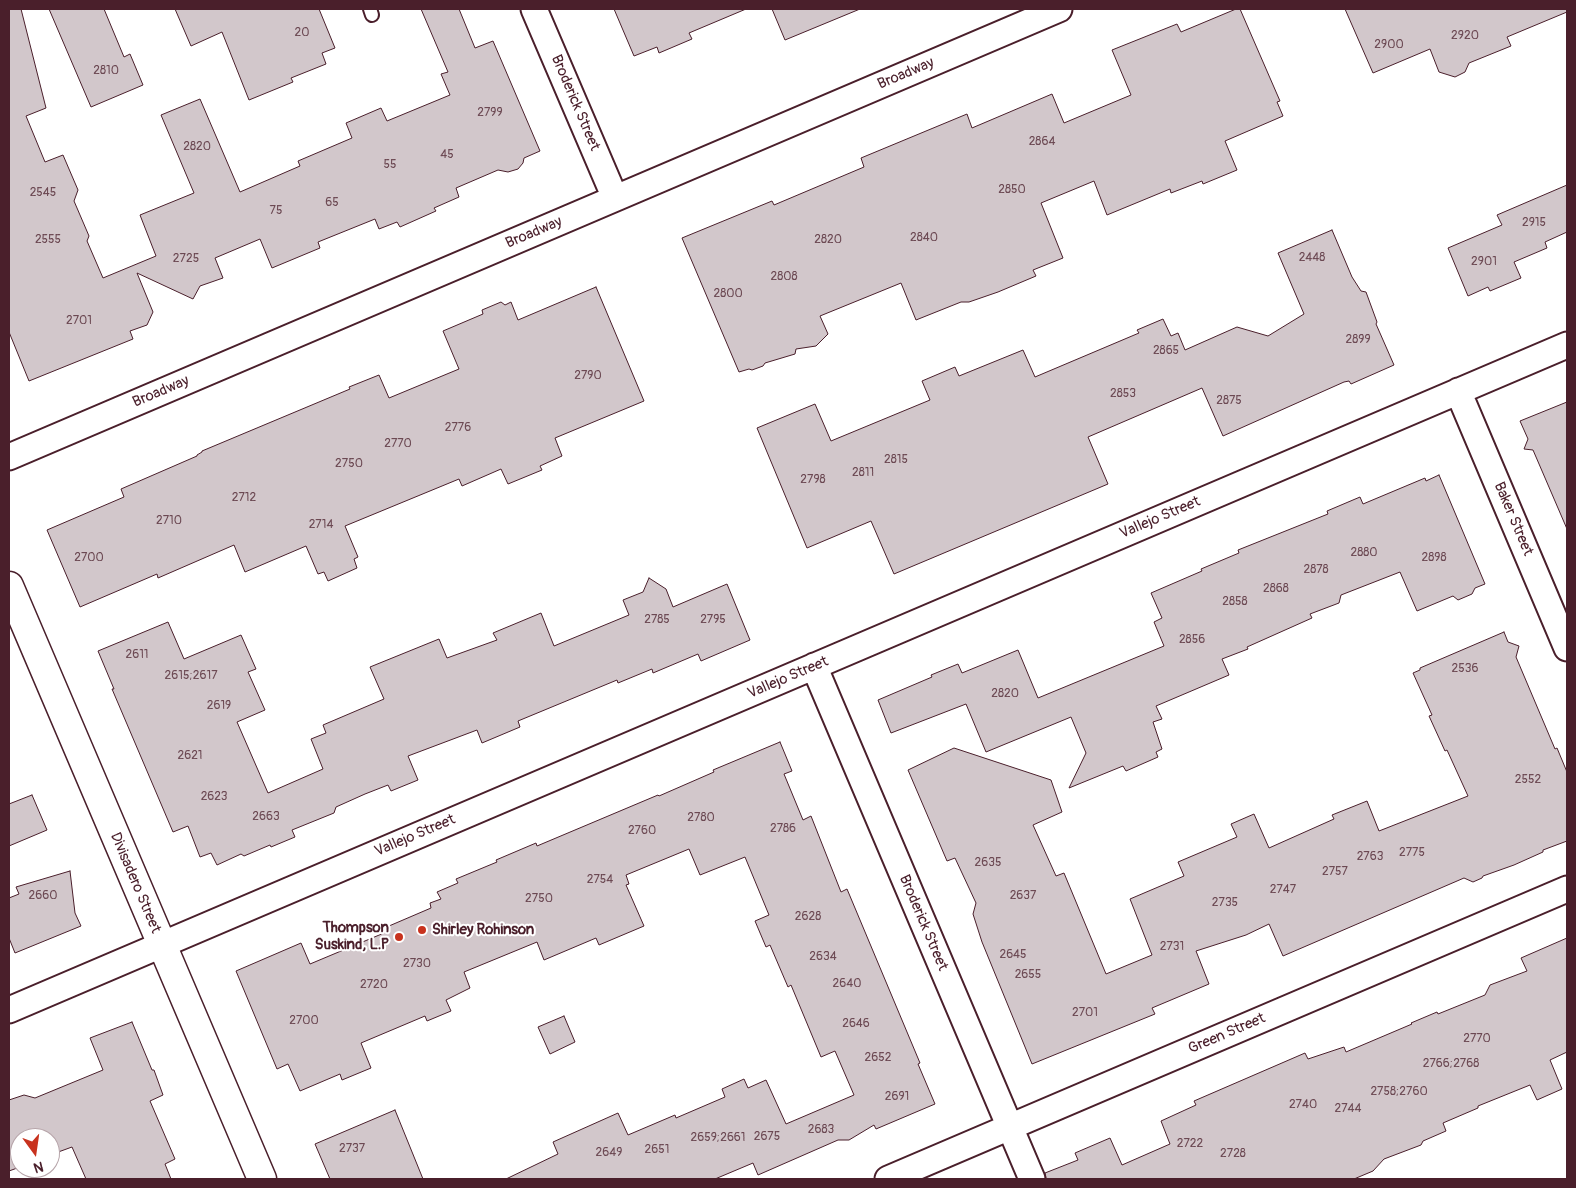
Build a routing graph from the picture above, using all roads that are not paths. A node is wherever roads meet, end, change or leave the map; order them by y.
1 (534, 9) edge
2 (1059, 9) edge
3 (615, 198) junction
4 (1567, 345) edge
5 (1458, 391) junction
6 (9, 457) edge
7 (9, 586) edge
8 (1567, 648) edge
9 (814, 666) junction
10 (1567, 889) edge
11 (162, 944) junction
12 (9, 1010) edge
13 (1010, 1127) junction
14 (262, 1179) edge
15 (888, 1179) edge
16 (1032, 1179) edge

1 - 3 street, Broderick Street
2 - 3 street, Broadway
3 - 6 street, Broadway
4 - 5 street, Vallejo Street
5 - 8 street, Baker Street
5 - 9 street, Vallejo Street
7 - 11 main road, Divisadero Street
9 - 11 street, Vallejo Street
9 - 13 street, Broderick Street
10 - 13 street, Green Street
11 - 12 street, Vallejo Street
11 - 14 main road, Divisadero Street
13 - 15 street, Green Street
13 - 16 street, Broderick Street

